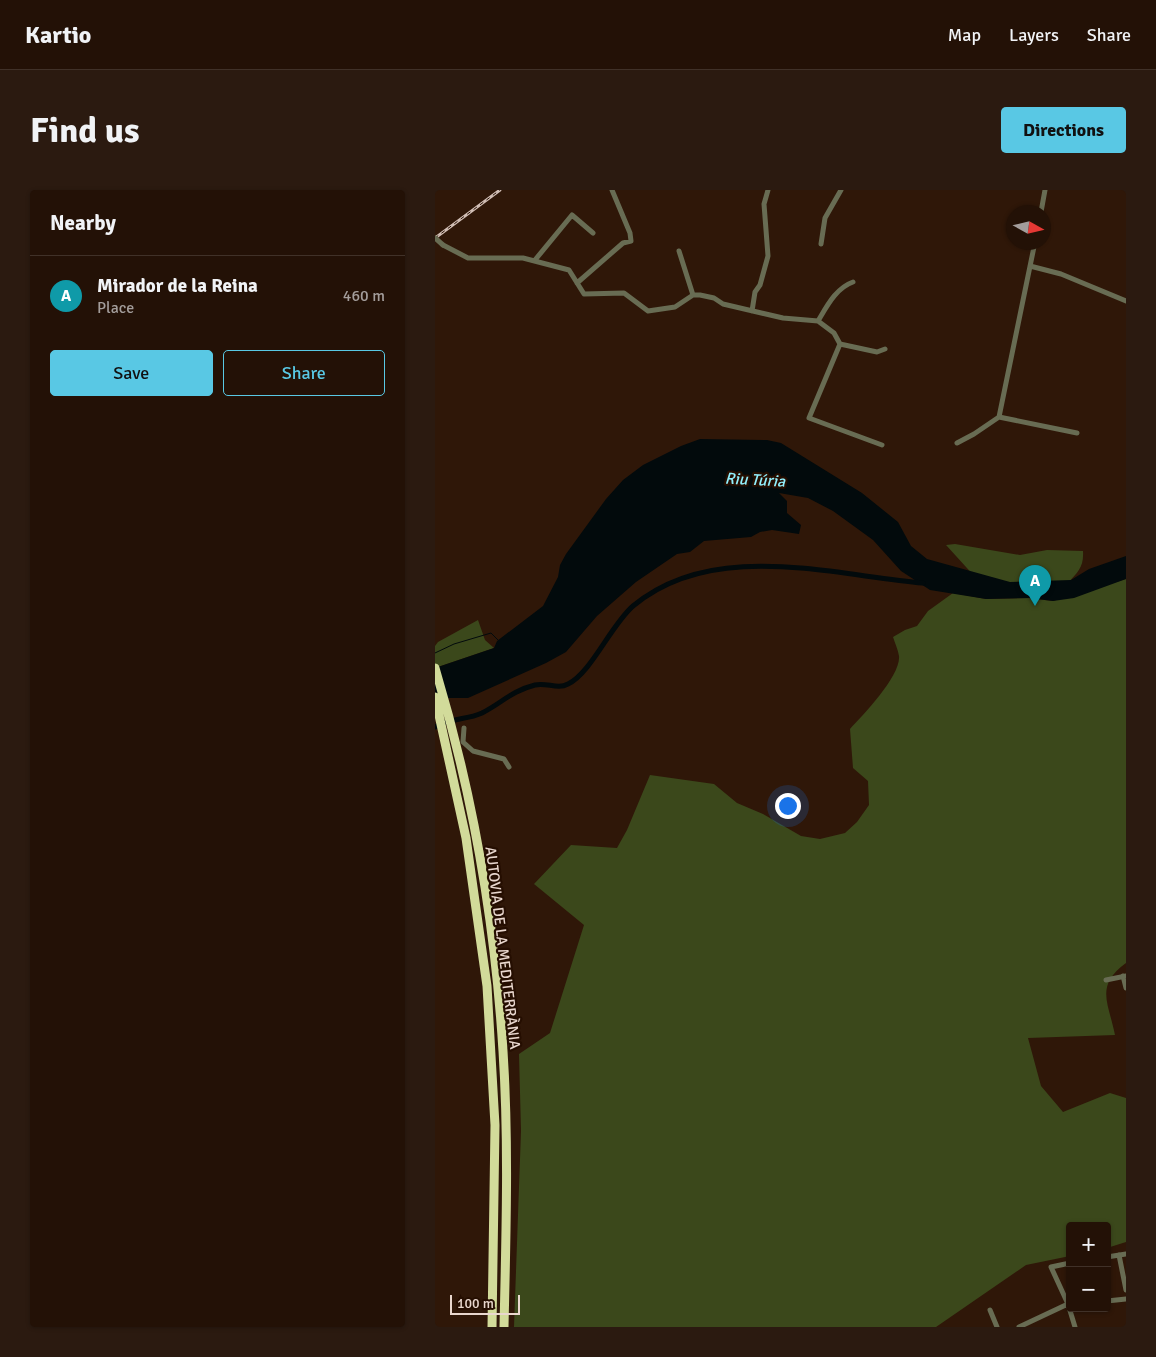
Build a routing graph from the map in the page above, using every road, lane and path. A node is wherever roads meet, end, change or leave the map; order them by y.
1 (612, 190) edge
2 (768, 190) edge
3 (841, 190) edge
4 (1045, 190) edge
5 (1042, 205) edge
6 (593, 233) dead end
7 (435, 238) edge
8 (821, 244) dead end
9 (1033, 250) edge
10 (679, 251) dead end
11 (535, 260) junction
12 (1030, 266) junction
13 (853, 282) dead end
14 (577, 283) junction
15 (693, 295) junction
16 (1126, 301) edge
17 (753, 311) junction
18 (818, 321) junction
19 (840, 344) junction
20 (885, 349) dead end
21 (999, 417) junction
22 (1077, 433) dead end
23 (957, 442) dead end
24 (882, 445) dead end
25 (435, 668) edge
26 (435, 697) edge
27 (465, 728) dead end
28 (455, 764) junction
29 (509, 767) dead end
30 (1125, 976) edge
31 (1106, 980) dead end
32 (1126, 988) edge
33 (1126, 1254) edge
34 (1119, 1255) junction
35 (1111, 1256) edge
36 (1066, 1265) edge
37 (1126, 1290) edge
38 (1066, 1298) edge
39 (1126, 1300) edge
40 (1111, 1301) edge
41 (1066, 1305) edge
42 (990, 1310) dead end
43 (1071, 1312) edge
44 (492, 1327) edge
45 (503, 1327) edge
46 (997, 1327) edge
47 (1019, 1327) edge
48 (1075, 1327) edge

1 - 14 street
2 - 17 street
3 - 8 street
4 - 5 street
6 - 11 street
7 - 11 street, bridge
9 - 12 street
10 - 15 street
11 - 14 street
12 - 16 street
12 - 21 street
13 - 18 street
14 - 15 street
15 - 17 street
17 - 18 street
18 - 19 street
19 - 20 street
19 - 24 street
21 - 22 street
21 - 23 street
25 - 28 highway, AUTOVIA DE LA MEDITERRÀNIA
26 - 28 highway, AUTOVIA DE LA MEDITERRÀNIA
27 - 29 street
28 - 44 highway, AUTOVIA DE LA MEDITERRÀNIA
28 - 45 highway, AUTOVIA DE LA MEDITERRÀNIA
30 - 31 street
30 - 32 street
33 - 34 street
34 - 35 street
34 - 37 street
36 - 38 street
39 - 40 street
41 - 47 street
42 - 46 street
43 - 48 street

